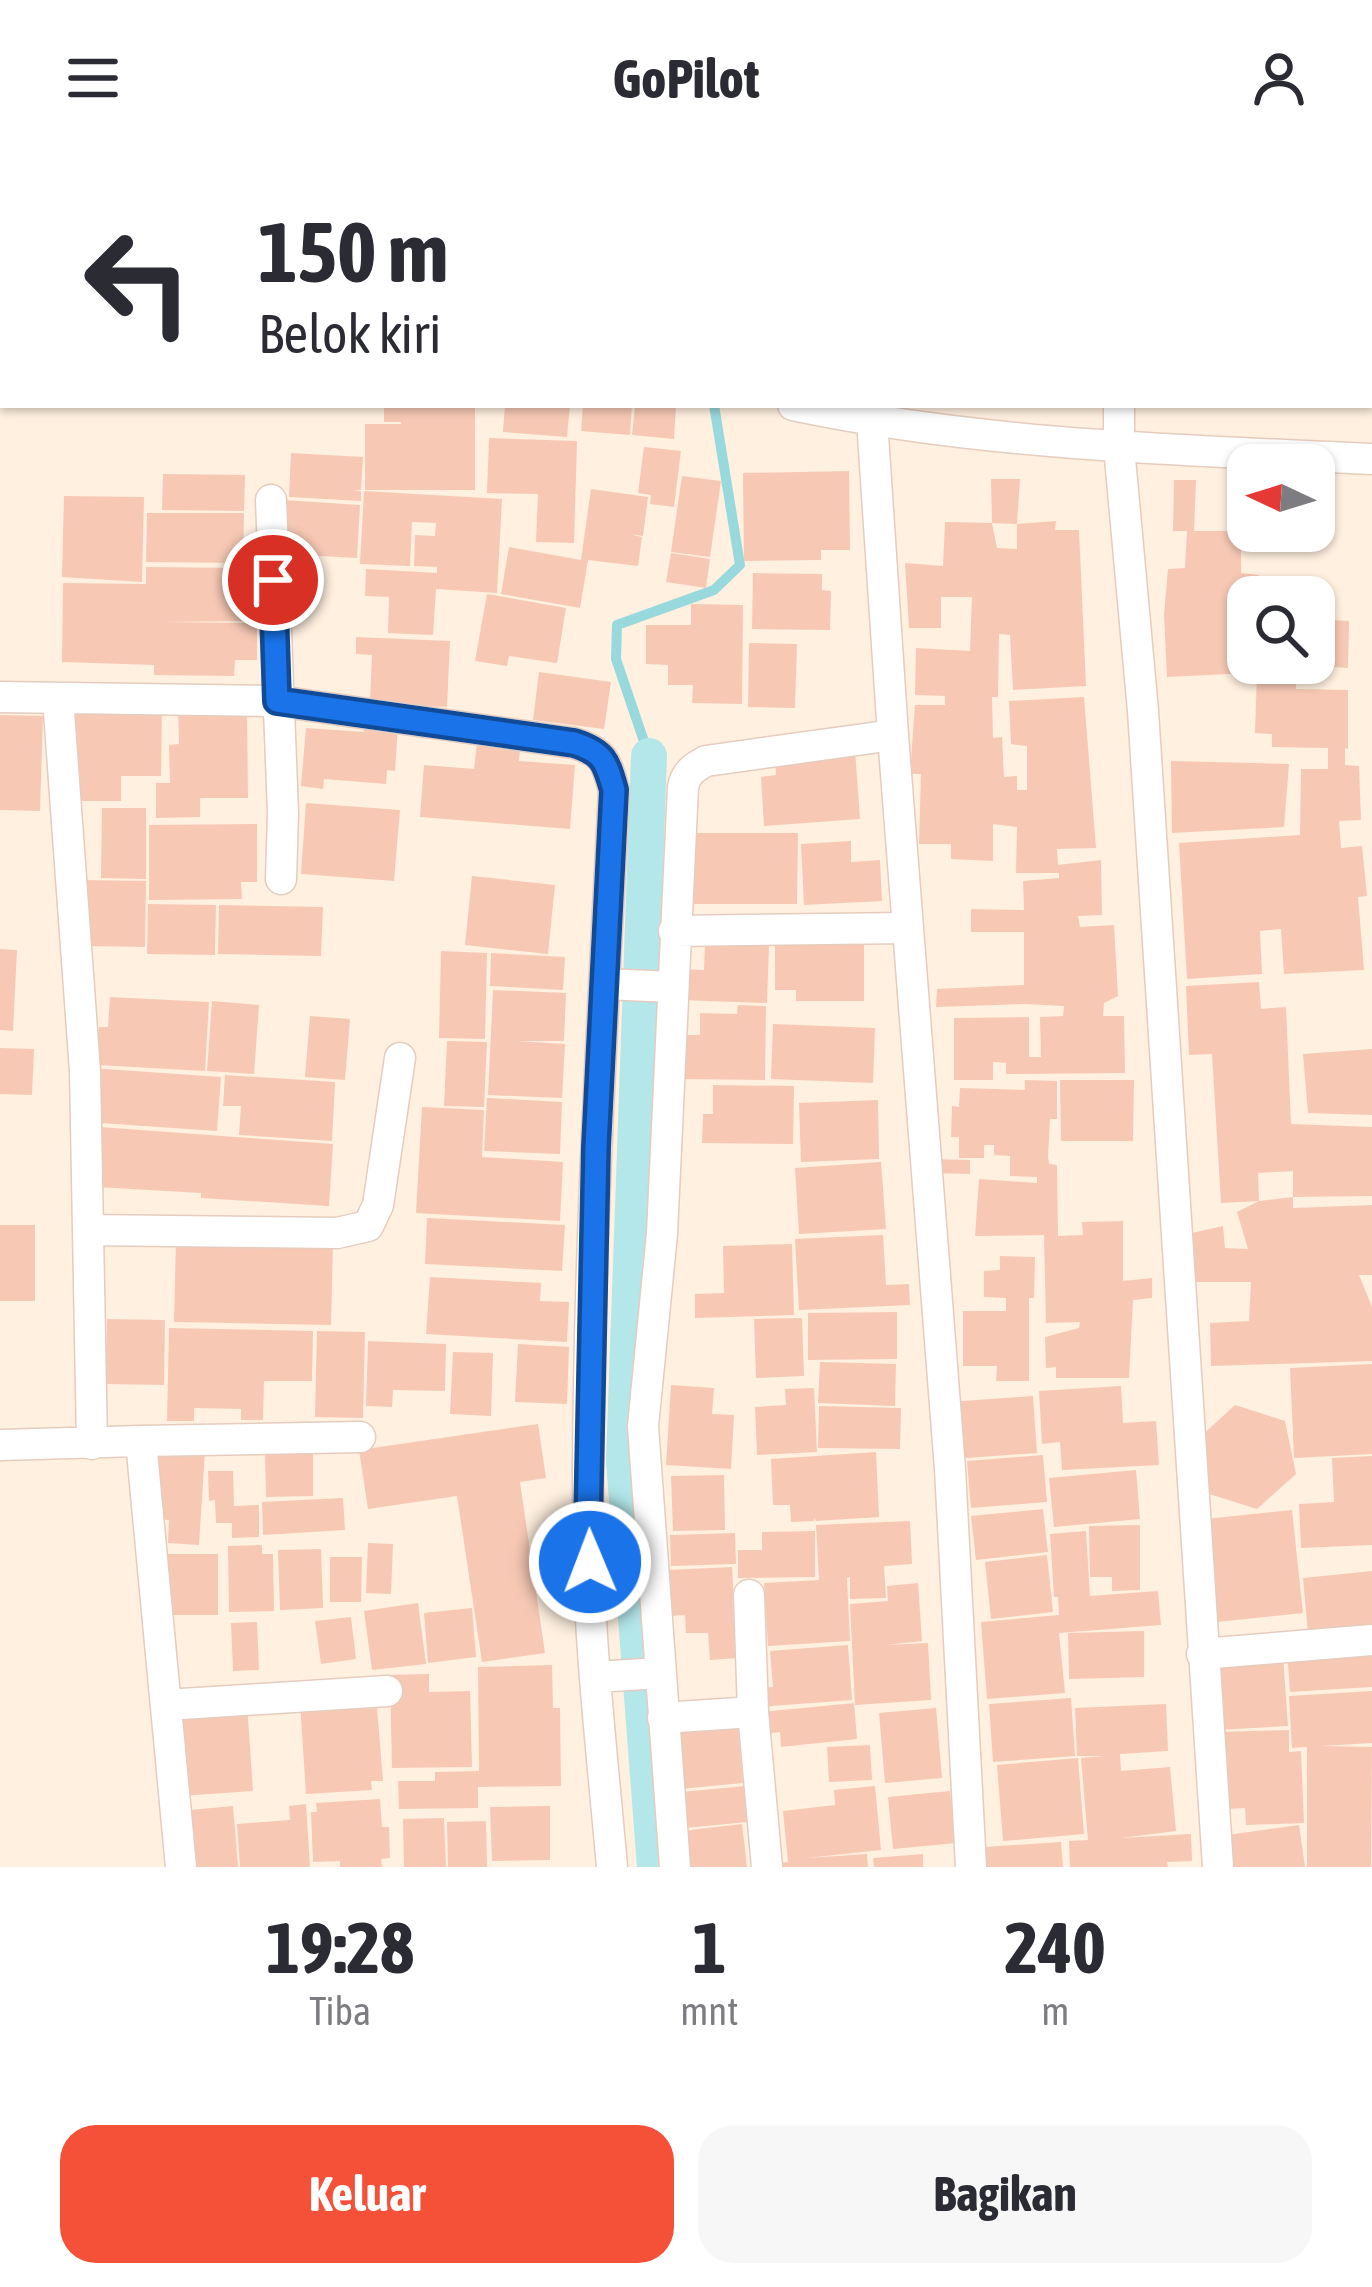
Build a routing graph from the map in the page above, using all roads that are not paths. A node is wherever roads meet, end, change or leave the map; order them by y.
1 (822, 408) edge
2 (1120, 408) edge
3 (871, 413) edge
4 (1119, 447) junction
5 (1372, 459) edge
6 (271, 500) dead end
7 (0, 697) edge
8 (58, 698) junction
9 (277, 701) junction
10 (893, 736) junction
11 (281, 879) dead end
12 (908, 928) junction
13 (674, 931) junction
14 (614, 985) junction
15 (669, 986) junction
16 (400, 1058) dead end
17 (88, 1230) junction
18 (360, 1437) dead end
19 (141, 1442) junction
20 (92, 1444) junction
21 (0, 1445) edge
22 (749, 1595) dead end
23 (1372, 1640) edge
24 (1202, 1654) junction
25 (656, 1673) junction
26 (604, 1677) junction
27 (387, 1691) dead end
28 (166, 1705) junction
29 (752, 1712) junction
30 (663, 1718) junction
31 (181, 1867) edge
32 (612, 1867) edge
33 (675, 1867) edge
34 (767, 1867) edge
35 (971, 1867) edge
36 (1218, 1867) edge

1 - 3 street
2 - 4 street
3 - 4 street
3 - 10 street
4 - 5 street
4 - 24 street
6 - 9 street
7 - 8 street
8 - 9 street
8 - 17 street
9 - 11 street
9 - 14 street
10 - 12 street
10 - 13 street
12 - 13 street
12 - 35 street
13 - 15 street
14 - 15 street
14 - 26 street
15 - 25 street
16 - 17 street
17 - 20 street
18 - 19 street
19 - 20 street
19 - 28 street
20 - 21 street
22 - 29 street
23 - 24 street
24 - 36 street
25 - 26 street
25 - 30 street
26 - 32 street
27 - 28 street
28 - 31 street
29 - 30 street
29 - 34 street
30 - 33 street

